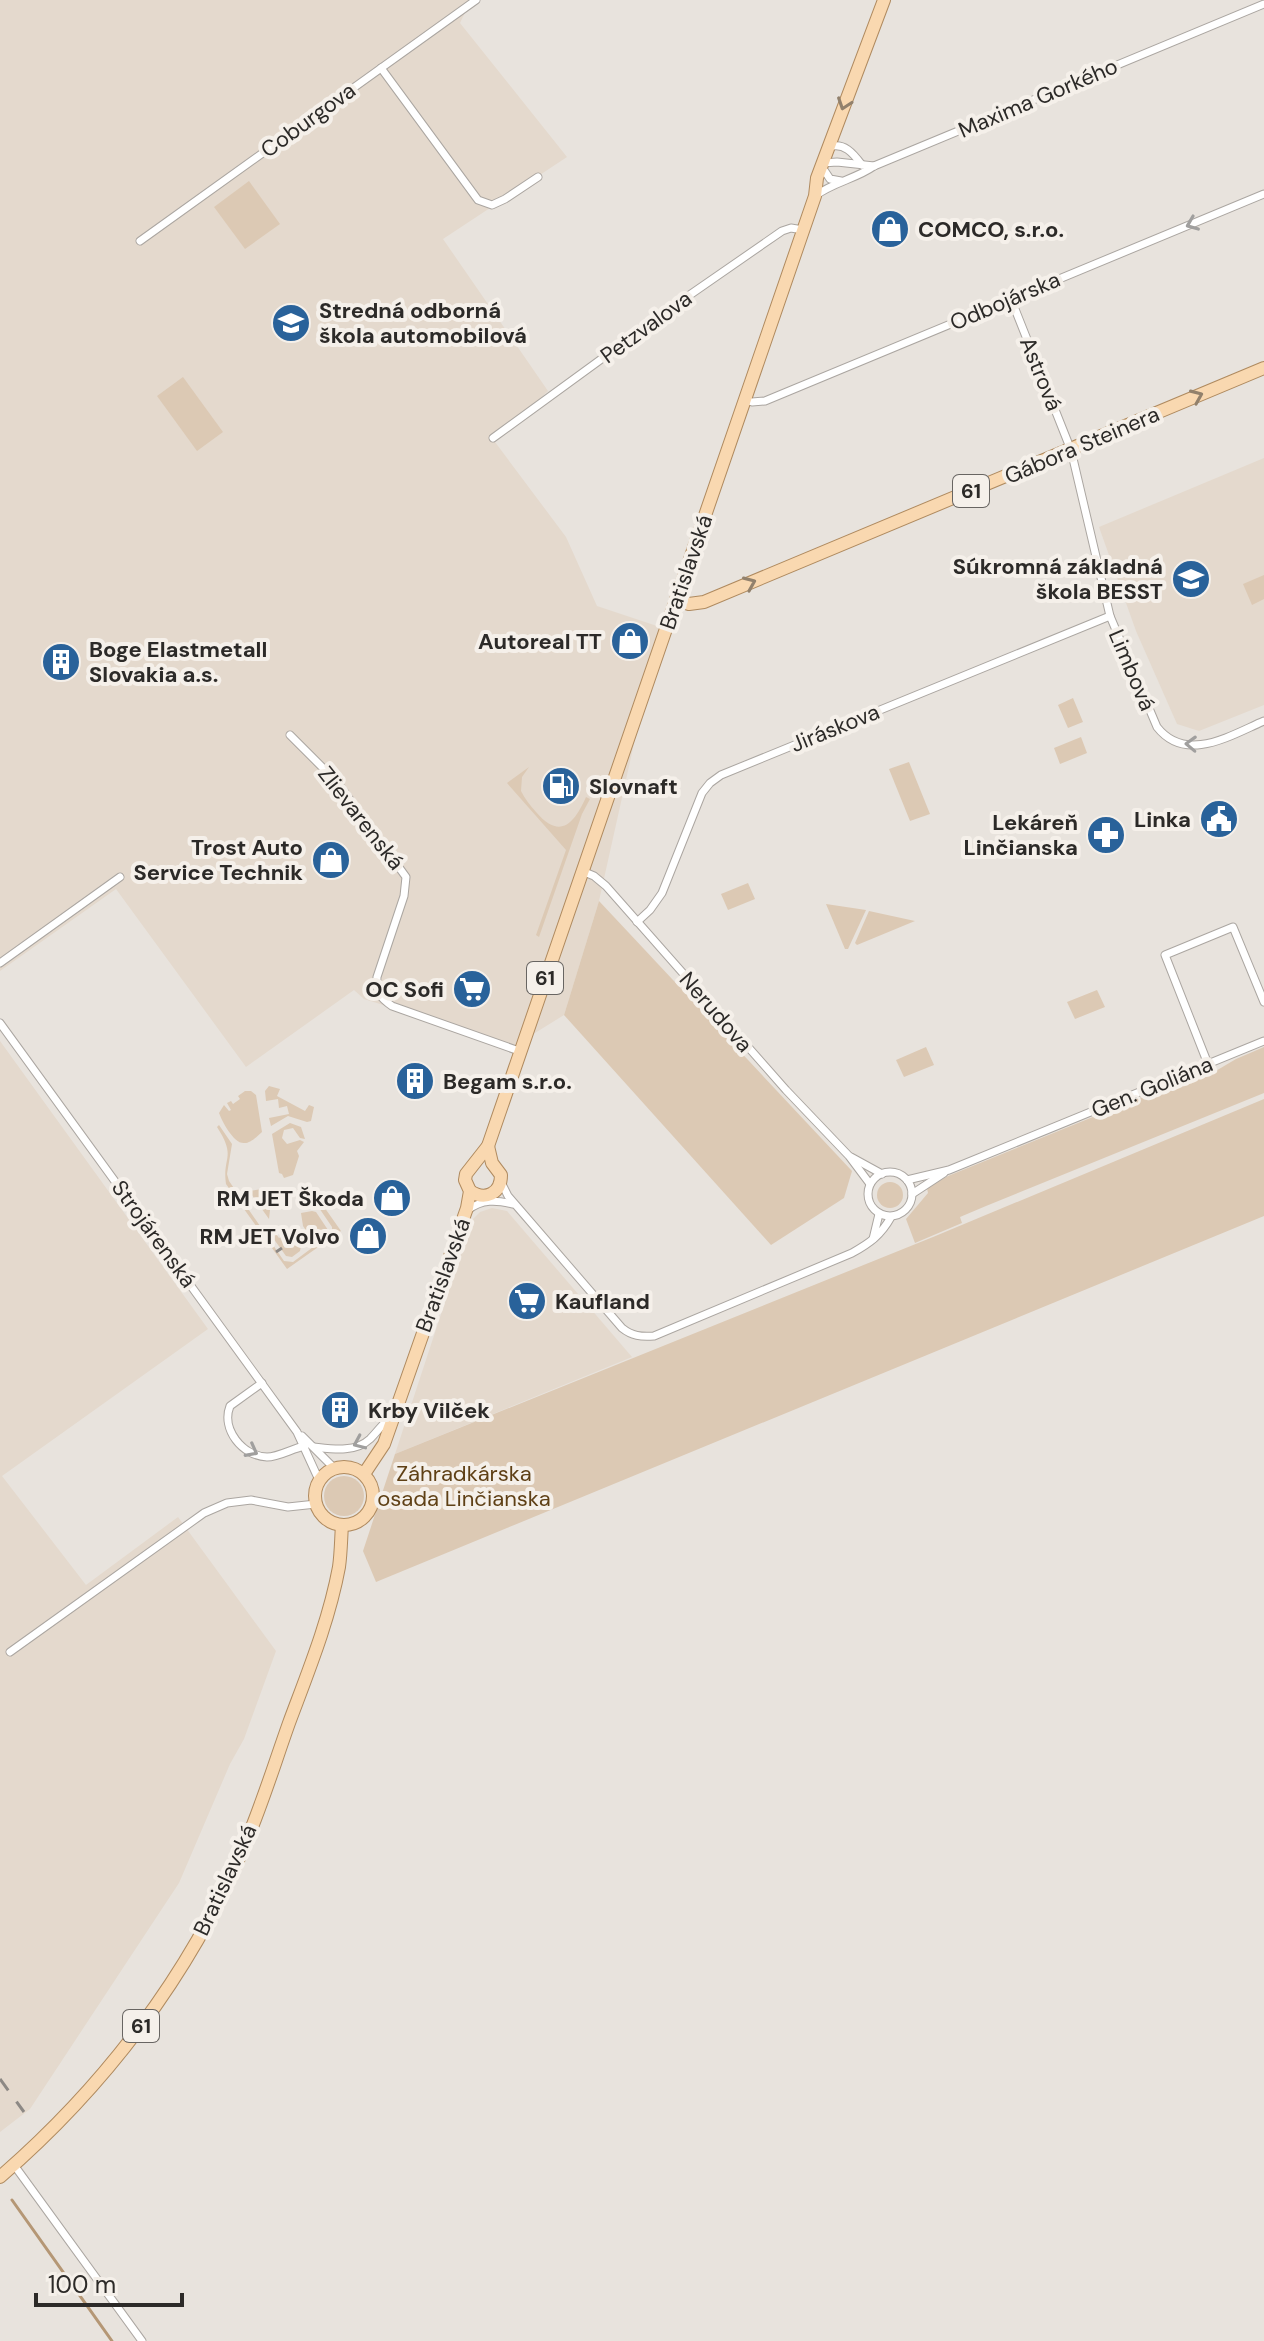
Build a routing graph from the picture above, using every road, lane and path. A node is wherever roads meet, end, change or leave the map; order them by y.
1 (476, 0) edge
2 (884, 0) edge
3 (1264, 4) edge
4 (381, 68) junction
5 (829, 147) junction
6 (822, 165) junction
7 (862, 165) junction
8 (874, 166) junction
9 (538, 177) dead end
10 (843, 181) junction
11 (1264, 194) edge
12 (815, 196) junction
13 (803, 230) junction
14 (140, 241) dead end
15 (1011, 299) junction
16 (1264, 368) edge
17 (745, 400) junction
18 (493, 438) dead end
19 (1071, 450) junction
20 (677, 600) junction
21 (1110, 616) junction
22 (1264, 721) edge
23 (290, 735) dead end
24 (582, 871) junction
25 (120, 877) dead end
26 (637, 922) junction
27 (0, 963) edge
28 (1264, 1002) edge
29 (0, 1023) edge
30 (1264, 1041) edge
31 (519, 1051) junction
32 (1208, 1064) junction
33 (488, 1146) junction
34 (849, 1156) junction
35 (477, 1161) junction
36 (492, 1163) junction
37 (949, 1170) junction
38 (882, 1174) junction
39 (907, 1180) junction
40 (870, 1184) junction
41 (502, 1190) junction
42 (475, 1193) junction
43 (912, 1194) junction
44 (515, 1204) junction
45 (466, 1210) junction
46 (879, 1214) junction
47 (891, 1217) junction
48 (872, 1241) junction
49 (262, 1383) junction
50 (394, 1415) junction
51 (305, 1442) junction
52 (314, 1447) junction
53 (334, 1468) junction
54 (364, 1474) junction
55 (319, 1480) junction
56 (316, 1504) junction
57 (342, 1525) junction
58 (10, 1652) dead end
59 (14, 2165) junction
60 (0, 2177) edge
61 (142, 2341) edge

1 - 4 street, Coburgova
2 -> 5 main road, Bratislavská / 61
3 - 8 street, Maxima Gorkého
4 - 9 street
4 - 14 street, Coburgova
5 - 6 main road, Bratislavská / 61
5 - 7 street
6 - 7 street
6 - 10 street
6 - 12 main road, Bratislavská / 61
7 - 8 street
8 - 10 street, Maxima Gorkého
10 - 12 street, Maxima Gorkého
11 -> 15 street, Odbojárska
12 - 13 main road, Bratislavská / 61
13 - 17 main road, Bratislavská / 61
13 - 18 street, Petzvalova
15 - 17 street, Odbojárska
15 - 19 street, Astrová
19 -> 16 main road, Gábora Steinera / 61
17 - 20 main road, Bratislavská / 61
20 -> 19 main road, Gábora Steinera / 61
19 - 21 street, Limbová
20 - 24 main road, Bratislavská / 61
22 -> 21 street, Limbová
21 - 26 street, Jiráskova
23 - 31 street, Zlievarenská
24 - 26 street, Nerudova
24 - 31 main road, Bratislavská / 61
25 - 27 street
26 - 34 street, Nerudova
28 - 32 street
29 - 49 street, Strojárenská
30 - 32 street, Gen. Goliána
31 - 33 main road, Bratislavská / 61
32 - 37 street, Gen. Goliána
33 - 35 main road, Bratislavská / 61
33 - 36 main road
34 - 38 street, Nerudova
34 - 40 street, Nerudova
35 - 36 main road
35 - 42 main road, Bratislavská / 61
36 - 41 main road
37 - 39 street
37 - 43 street
38 - 39 street
38 - 40 street
39 - 43 street
40 - 46 street
41 - 42 main road, Bratislavská
41 - 44 street
42 - 45 main road, Bratislavská
43 - 47 street
44 - 45 street
44 - 48 street
45 - 50 main road, Bratislavská
46 - 47 street
46 - 48 street
47 - 48 street
49 - 51 street, Strojárenská
49 -> 51 street
50 -> 52 street
50 - 54 main road, Bratislavská
51 - 52 street
51 - 55 street
52 - 53 street
53 - 54 main road
53 - 55 main road
54 - 57 main road
55 - 56 main road
56 - 57 main road
56 - 58 street
57 - 59 main road, Bratislavská / 61
59 - 60 main road, Bratislavská / 61
59 - 61 street

